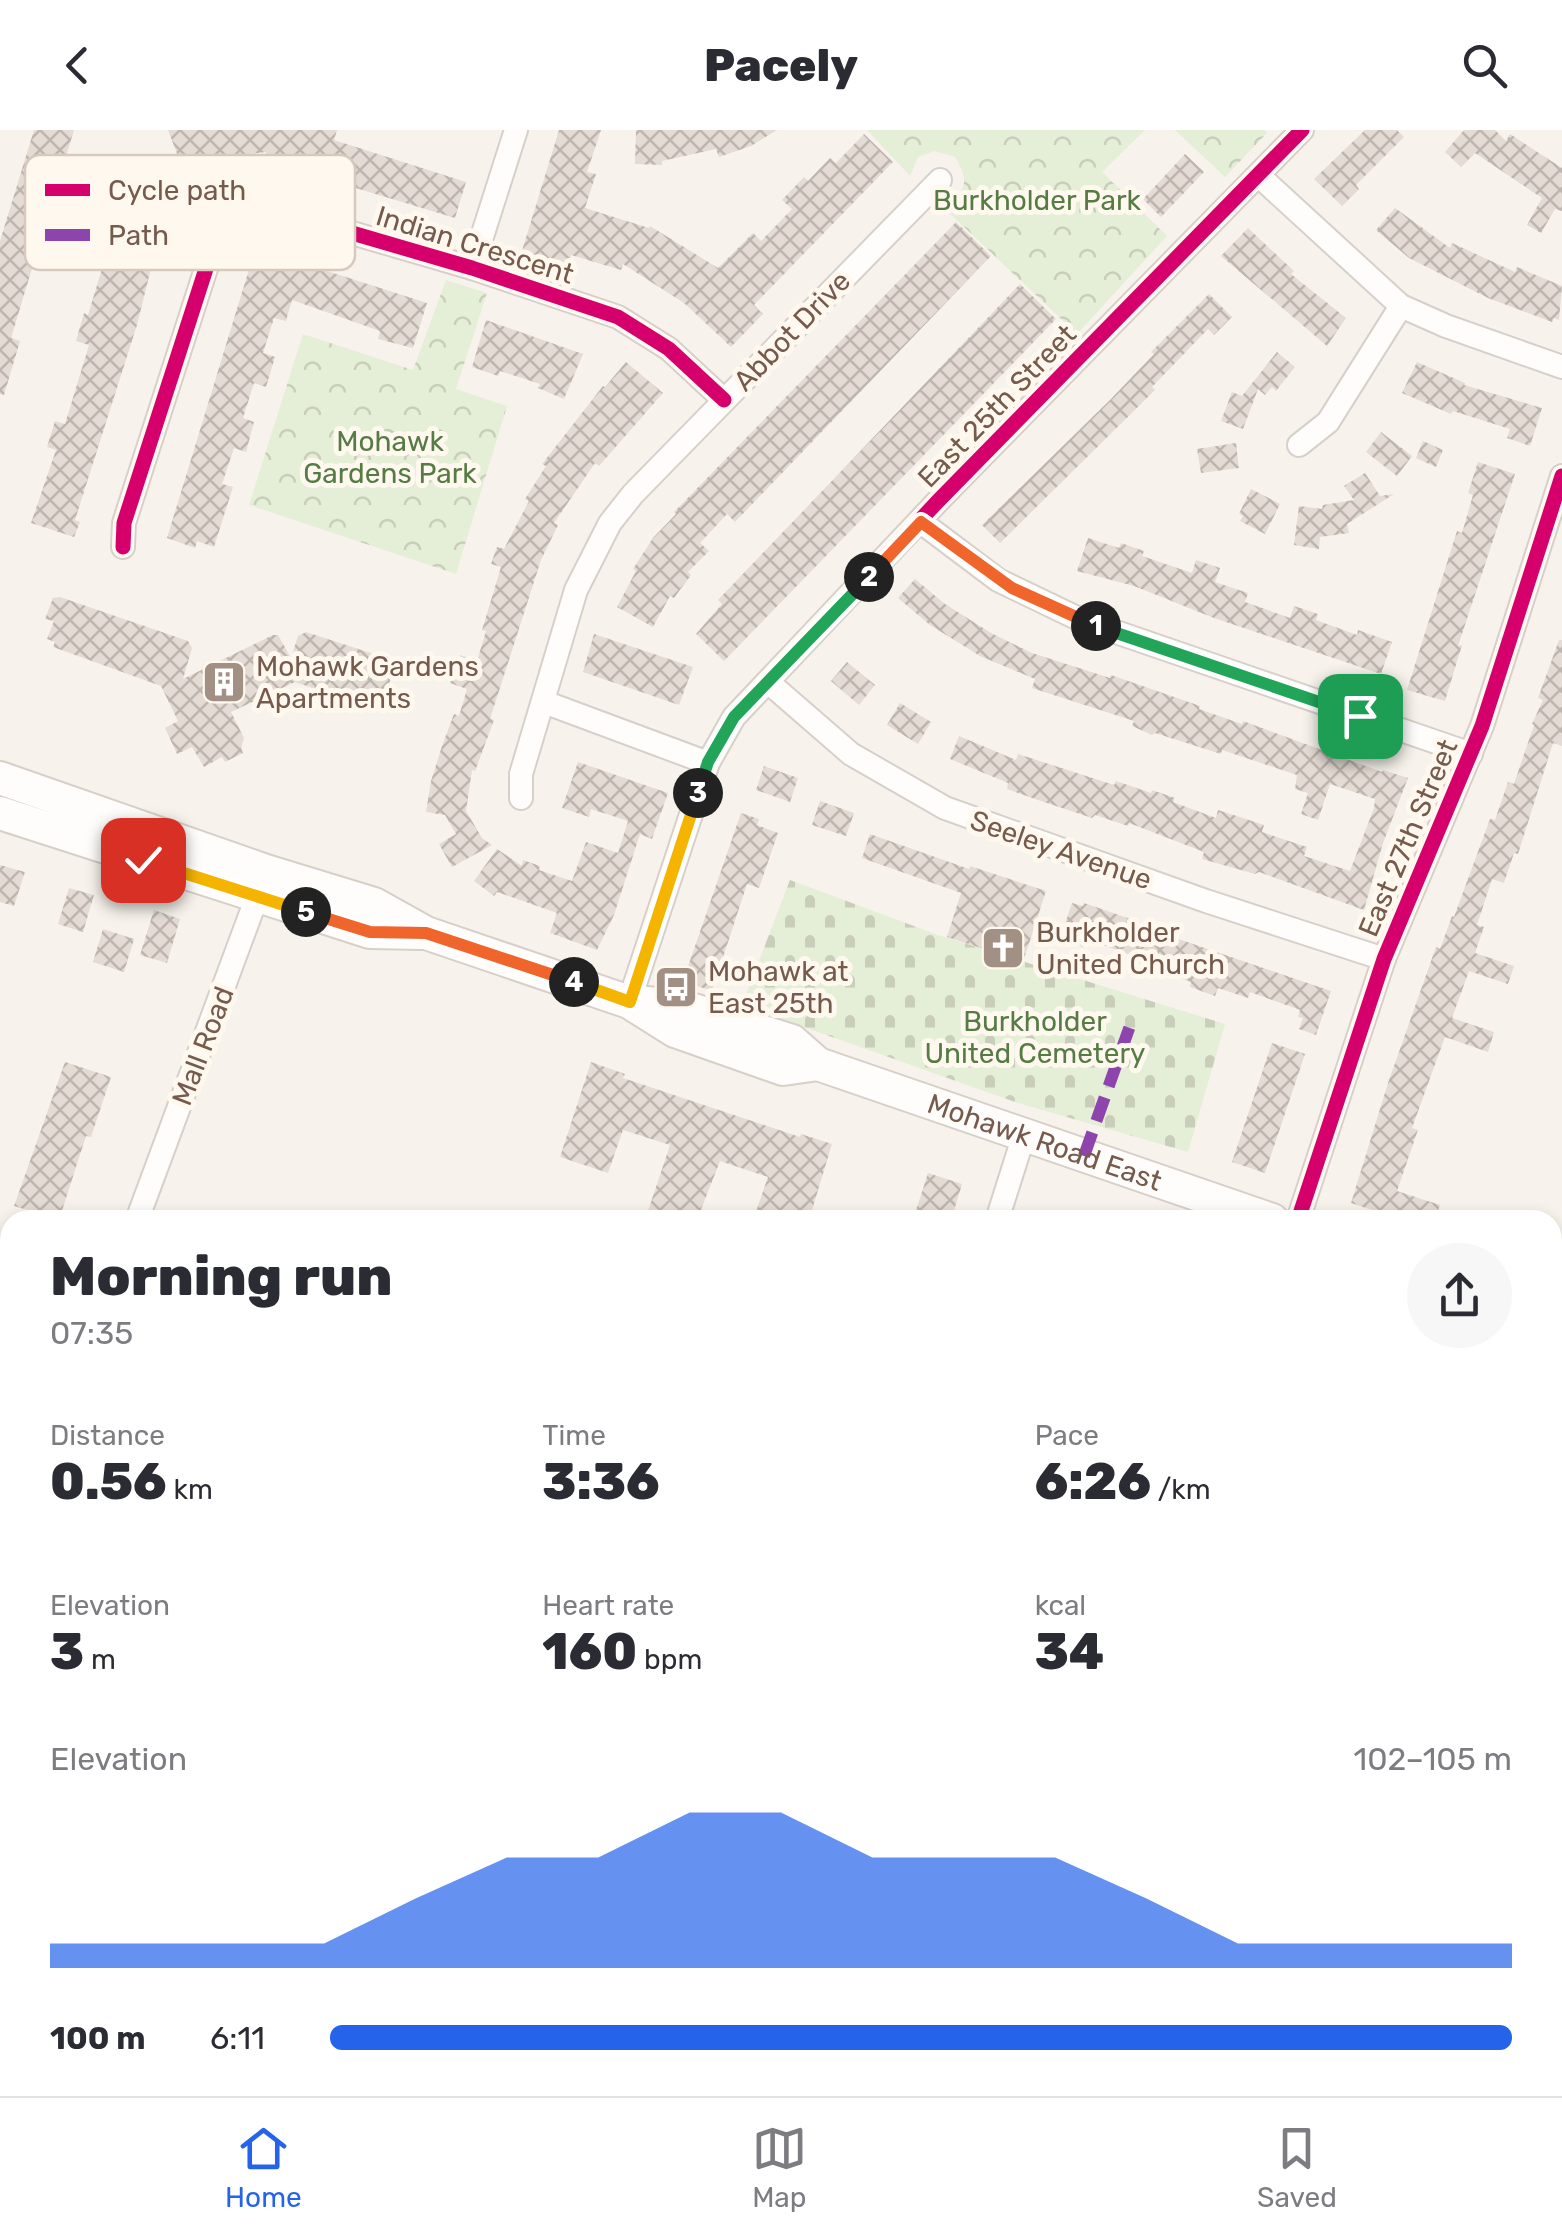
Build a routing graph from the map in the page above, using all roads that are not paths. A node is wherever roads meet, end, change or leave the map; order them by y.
1 (516, 130) edge
2 (1302, 130) edge
3 (1258, 175) junction
4 (940, 180) dead end
5 (355, 234) edge
6 (472, 268) junction
7 (206, 270) edge
8 (1402, 306) junction
9 (1562, 367) edge
10 (724, 400) junction
11 (1299, 444) dead end
12 (1562, 476) edge
13 (921, 522) junction
14 (123, 547) dead end
15 (768, 682) junction
16 (544, 702) junction
17 (1470, 754) junction
18 (708, 762) junction
19 (0, 778) edge
20 (522, 798) dead end
21 (0, 813) edge
22 (262, 884) junction
23 (1384, 959) junction
24 (630, 1002) junction
25 (1024, 1136) junction
26 (142, 1210) edge
27 (1001, 1210) edge
28 (1242, 1210) edge
29 (1301, 1210) edge

1 - 6 street
2 - 3 street, East 25th Street
3 - 8 street
3 - 13 street, East 25th Street
4 - 10 street, Abbot Drive
5 - 6 street, Indian Crescent
6 - 10 street, Indian Crescent
7 - 14 street, Indian Crescent
8 - 9 street
8 - 11 street
10 - 16 street, Abbot Drive
12 - 17 street, East 27th Street
13 - 15 street, East 25th Street
13 - 17 street
15 - 18 street, East 25th Street
15 - 23 street, Seeley Avenue
16 - 18 street
16 - 20 street, Abbot Drive
17 - 23 street, East 27th Street
18 - 24 street, East 25th Street
19 - 22 main road, Mohawk Road East
21 - 22 main road, Mohawk Road East
22 - 24 main road, Mohawk Road East
22 - 26 street, Mall Road
23 - 29 street, East 27th Street
24 - 25 main road, Mohawk Road East
25 - 27 street
25 - 28 main road, Mohawk Road East

